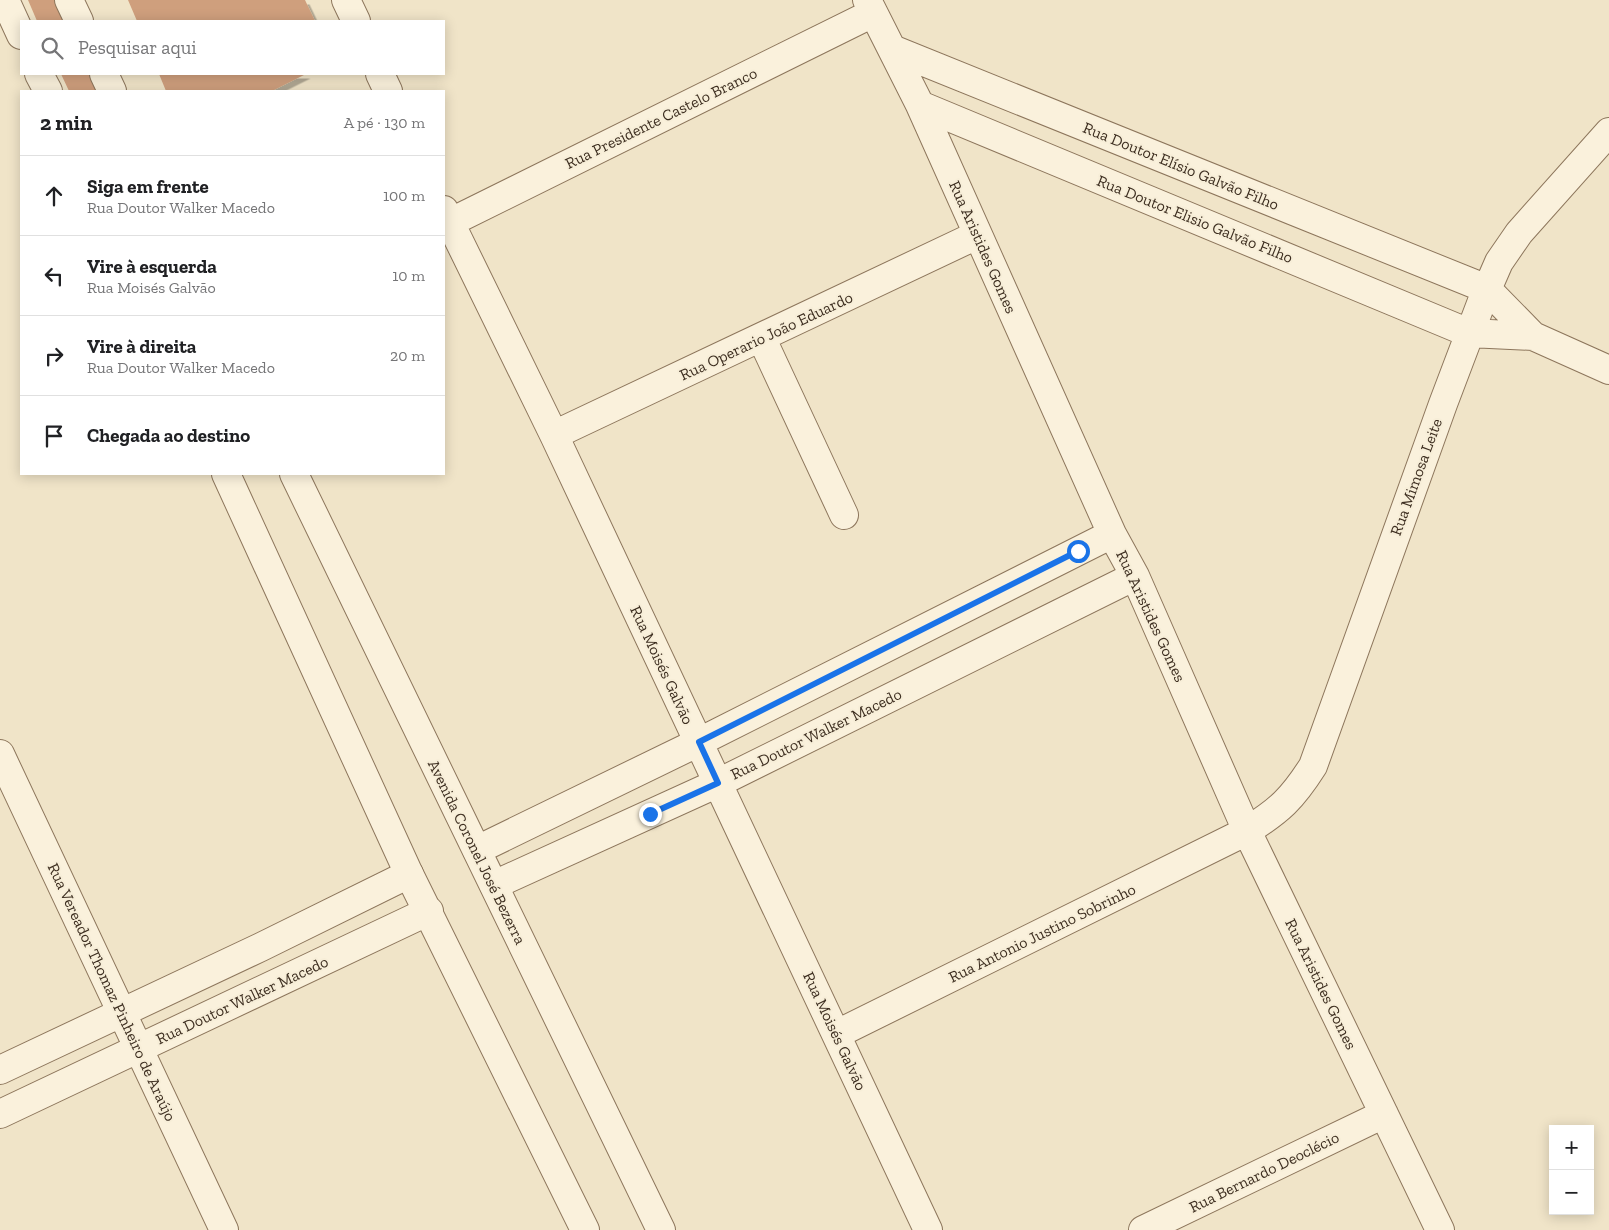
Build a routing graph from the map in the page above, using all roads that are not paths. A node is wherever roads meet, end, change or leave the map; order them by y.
1 (5, 0) edge
2 (69, 0) edge
3 (870, 7) edge
4 (79, 20) edge
5 (20, 33) edge
6 (892, 49) junction
7 (40, 75) edge
8 (104, 75) edge
9 (380, 75) edge
10 (48, 90) edge
11 (112, 90) edge
12 (388, 90) edge
13 (920, 105) junction
14 (1609, 132) edge
15 (1211, 178) junction
16 (447, 216) edge
17 (1195, 219) junction
18 (977, 235) junction
19 (1478, 285) junction
20 (1469, 333) junction
21 (1533, 336) junction
22 (762, 339) junction
23 (1609, 370) edge
24 (554, 435) junction
25 (226, 475) edge
26 (294, 475) edge
27 (844, 515) dead end
28 (1112, 534) junction
29 (1135, 576) junction
30 (699, 742) junction
31 (0, 754) edge
32 (718, 783) junction
33 (1247, 831) junction
34 (477, 850) junction
35 (409, 874) junction
36 (494, 885) junction
37 (429, 911) junction
38 (122, 1012) junction
39 (837, 1034) junction
40 (138, 1049) junction
41 (0, 1070) edge
42 (0, 1114) edge
43 (1384, 1114) junction
44 (1182, 1222) edge
45 (224, 1230) edge
46 (585, 1230) edge
47 (661, 1230) edge
48 (928, 1230) edge
49 (1143, 1230) edge
50 (1440, 1230) edge

1 - 5 street
2 - 4 street
3 - 6 street, Rua Aristides Gomes
3 - 16 street, Rua Presidente Castelo Branco
6 - 13 street, Rua Aristides Gomes
6 - 15 street, Rua Doutor Elísio Galvão Filho
7 - 10 street
8 - 11 street
9 - 12 street
13 - 17 street, Rua Doutor Elisio Galvão Filho
13 - 18 street, Rua Aristides Gomes
14 - 19 street, Rua Mimosa Leite
15 - 17 street
15 - 19 street, Rua Doutor Elísio Galvão Filho
16 - 24 street, Rua Moisés Galvão
17 - 20 street, Rua Doutor Elisio Galvão Filho
18 - 22 street, Rua Operario João Eduardo
18 - 28 street, Rua Aristides Gomes
19 - 20 street, Rua Mimosa Leite
19 - 21 street
20 - 21 street, Rua Doutor Elisio Galvão Filho
20 - 33 street, Rua Mimosa Leite
21 - 23 street
22 - 24 street, Rua Operario João Eduardo
22 - 27 street
24 - 30 street, Rua Moisés Galvão
25 - 35 street
26 - 34 street, Avenida Coronel José Bezerra
28 - 29 street, Rua Aristides Gomes
28 - 30 street
29 - 32 street, Rua Doutor Walker Macedo
29 - 33 street, Rua Aristides Gomes
30 - 32 street, Rua Moisés Galvão
30 - 34 street
31 - 38 street, Rua Vereador Thomaz Pinheiro de Araújo
32 - 36 street, Rua Doutor Walker Macedo
32 - 39 street, Rua Moisés Galvão
33 - 39 street, Rua Antonio Justino Sobrinho
33 - 43 street, Rua Aristides Gomes
34 - 36 street, Avenida Coronel José Bezerra
35 - 37 street
35 - 38 street
36 - 47 street, Avenida Coronel José Bezerra
37 - 40 street, Rua Doutor Walker Macedo
37 - 46 street
38 - 40 street, Rua Vereador Thomaz Pinheiro de Araújo
38 - 41 street
39 - 48 street, Rua Moisés Galvão
40 - 42 street, Rua Doutor Walker Macedo
40 - 45 street, Rua Vereador Thomaz Pinheiro de Araújo
43 - 44 street, Rua Bernardo Deoclécio
43 - 50 street, Rua Aristides Gomes
44 - 49 street, Rua Bernardo Deoclécio

